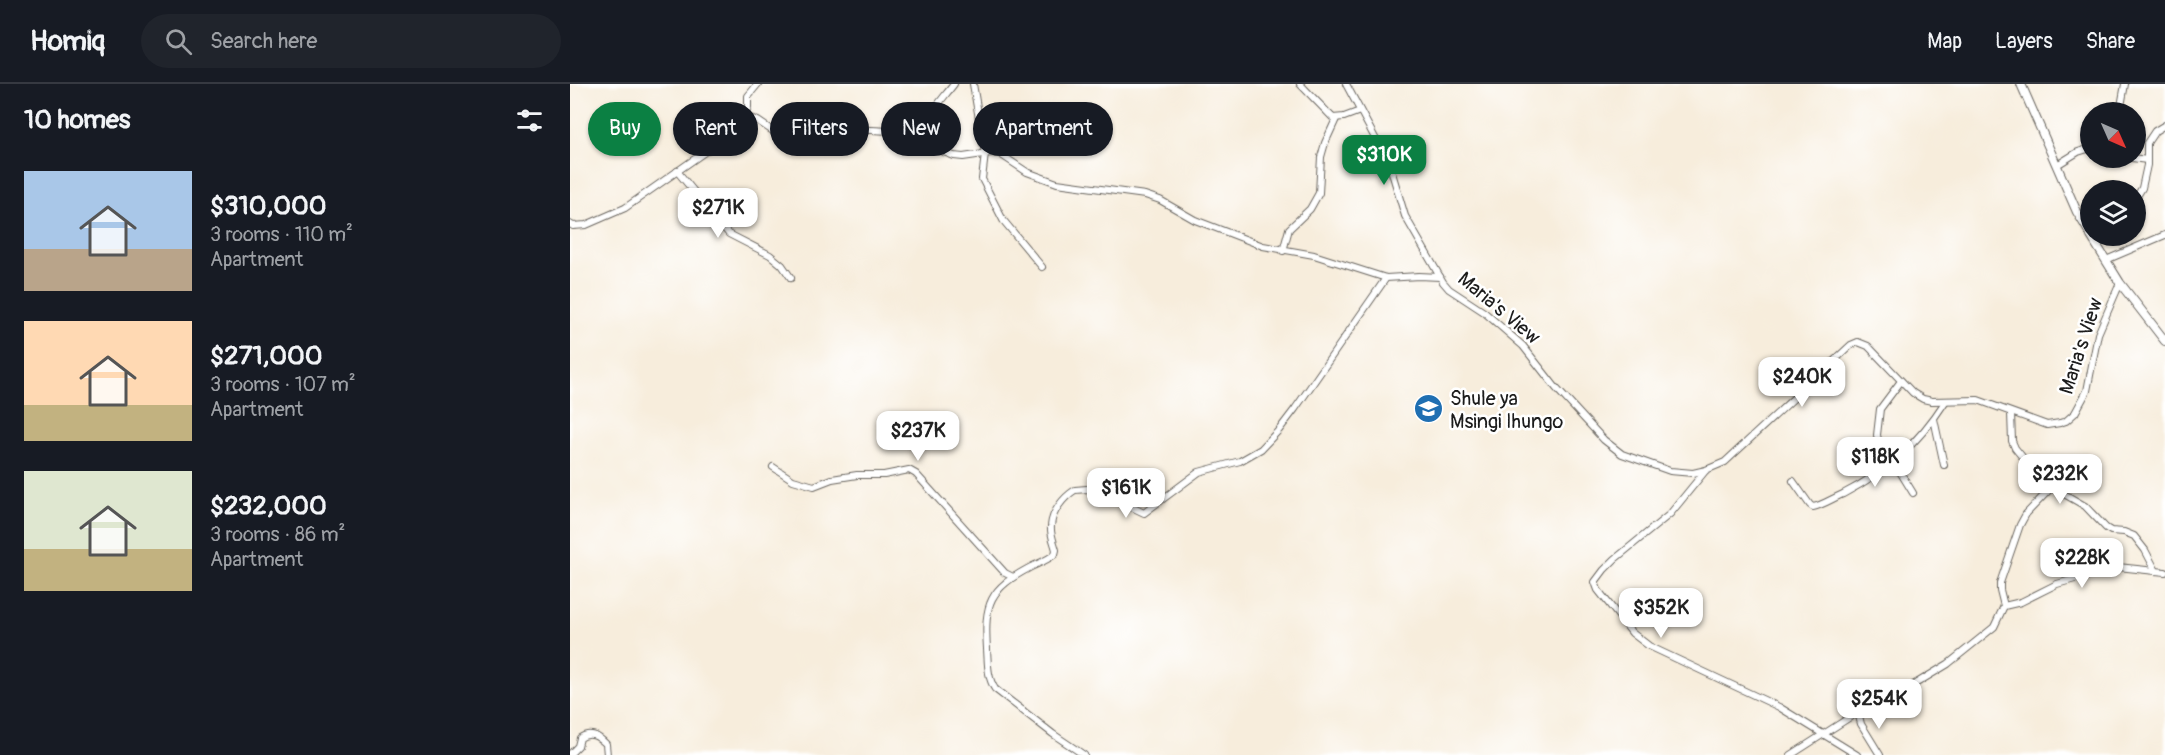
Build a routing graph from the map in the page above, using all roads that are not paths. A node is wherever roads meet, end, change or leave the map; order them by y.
1 (758, 84) edge
2 (954, 84) edge
3 (973, 84) edge
4 (1300, 84) edge
5 (1346, 84) edge
6 (2021, 84) edge
7 (2125, 84) edge
8 (748, 102) edge
9 (941, 102) edge
10 (976, 102) edge
11 (2122, 102) edge
12 (1360, 111) junction
13 (1336, 119) junction
14 (758, 122) edge
15 (2165, 125) edge
16 (881, 131) edge
17 (2080, 151) edge
18 (699, 156) edge
19 (954, 156) edge
20 (973, 156) edge
21 (985, 156) edge
22 (1003, 156) edge
23 (2147, 160) joint
24 (2057, 165) junction
25 (677, 171) junction
26 (2143, 180) edge
27 (2080, 216) edge
28 (570, 224) edge
29 (2165, 234) edge
30 (2098, 246) edge
31 (1283, 251) junction
32 (2106, 260) junction
33 (1042, 267) dead end
34 (791, 278) dead end
35 (1386, 278) junction
36 (1440, 278) junction
37 (2120, 283) junction
38 (2165, 341) edge
39 (1901, 381) junction
40 (1945, 402) junction
41 (2011, 413) junction
42 (1934, 419) junction
43 (1894, 462) junction
44 (1944, 465) dead end
45 (772, 467) dead end
46 (1706, 471) junction
47 (1793, 481) dead end
48 (2052, 487) junction
49 (1913, 493) dead end
50 (2156, 571) junction
51 (2165, 572) edge
52 (1013, 578) junction
53 (2004, 606) junction
54 (1858, 712) junction
55 (1824, 735) junction
56 (570, 754) edge
57 (607, 755) edge
58 (1084, 755) edge
59 (1791, 755) edge
60 (1857, 755) edge
61 (1880, 755) edge

1 - 8 street
2 - 9 street
3 - 10 street
4 - 13 street
5 - 12 street
6 - 24 main road
7 - 11 street
12 - 13 street
12 - 36 street
13 - 31 street
14 - 16 street, Maria's View
15 - 23 street
17 - 24 street
18 - 25 street
19 - 20 street, Maria's View
21 - 33 street
22 - 31 street, Maria's View
23 - 26 street
24 - 27 main road
25 - 28 street
25 - 34 street
29 - 32 street
30 - 32 main road
31 - 35 street, Maria's View
32 - 37 main road
35 - 36 street, Maria's View
35 - 52 street
36 - 46 street, Maria's View
37 - 38 main road
37 - 41 street, Maria's View
39 - 40 street, Maria's View
39 - 43 street
39 - 46 street, Maria's View
40 - 41 street, Maria's View
40 - 42 street
41 - 48 street
42 - 43 street
42 - 44 street
43 - 47 street
43 - 49 street
45 - 52 street
46 - 55 street
48 - 50 street
48 - 53 street
50 - 51 street
50 - 53 street
52 - 58 street
53 - 54 street
54 - 55 street
54 - 61 street
55 - 59 street
55 - 60 street
56 - 57 street

